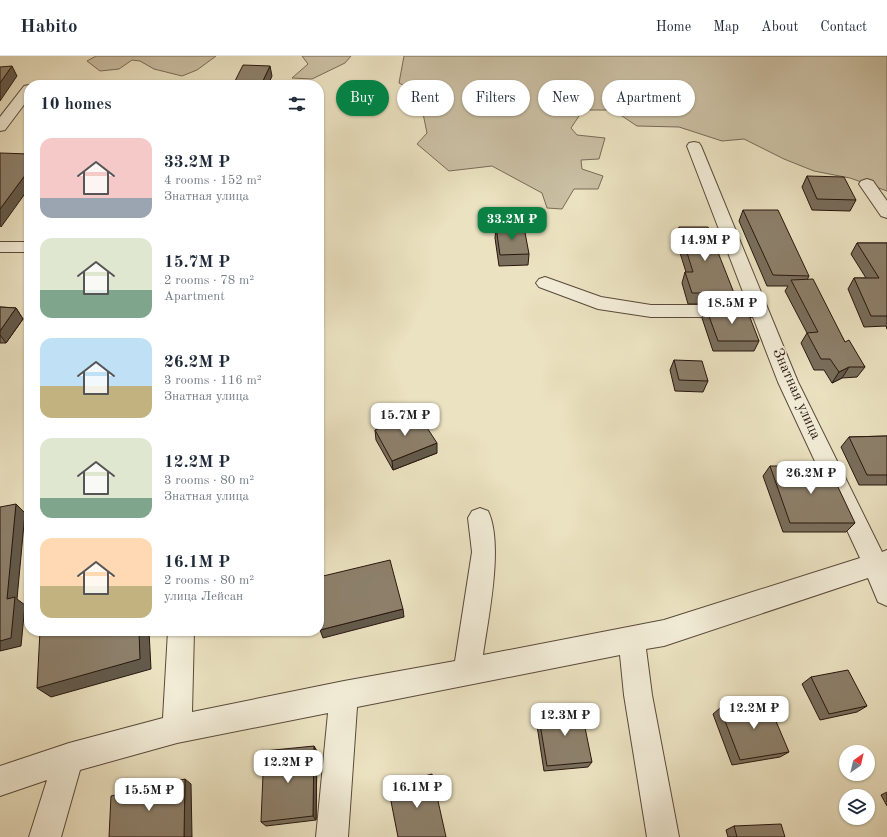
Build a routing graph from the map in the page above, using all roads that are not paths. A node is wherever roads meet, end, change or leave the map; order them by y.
1 (24, 95) edge
2 (0, 126) edge
3 (694, 146) dead end
4 (867, 184) dead end
5 (887, 213) edge
6 (0, 247) edge
7 (24, 247) edge
8 (545, 283) dead end
9 (760, 311) junction
10 (480, 518) dead end
11 (881, 563) edge
12 (887, 594) edge
13 (181, 636) edge
14 (632, 640) junction
15 (467, 672) junction
16 (344, 695) junction
17 (177, 729) junction
18 (69, 758) junction
19 (0, 781) edge
20 (45, 837) edge
21 (332, 837) edge
22 (663, 837) edge

1 - 2 street
3 - 9 street, Знатная улица
4 - 5 street
6 - 7 street
8 - 9 street
9 - 11 street, Знатная улица
10 - 15 street
11 - 12 street, Знатная улица
11 - 14 street
13 - 17 street
14 - 15 street
14 - 22 street
15 - 16 street
16 - 17 street
16 - 21 street
17 - 18 street
18 - 19 street
18 - 20 street

